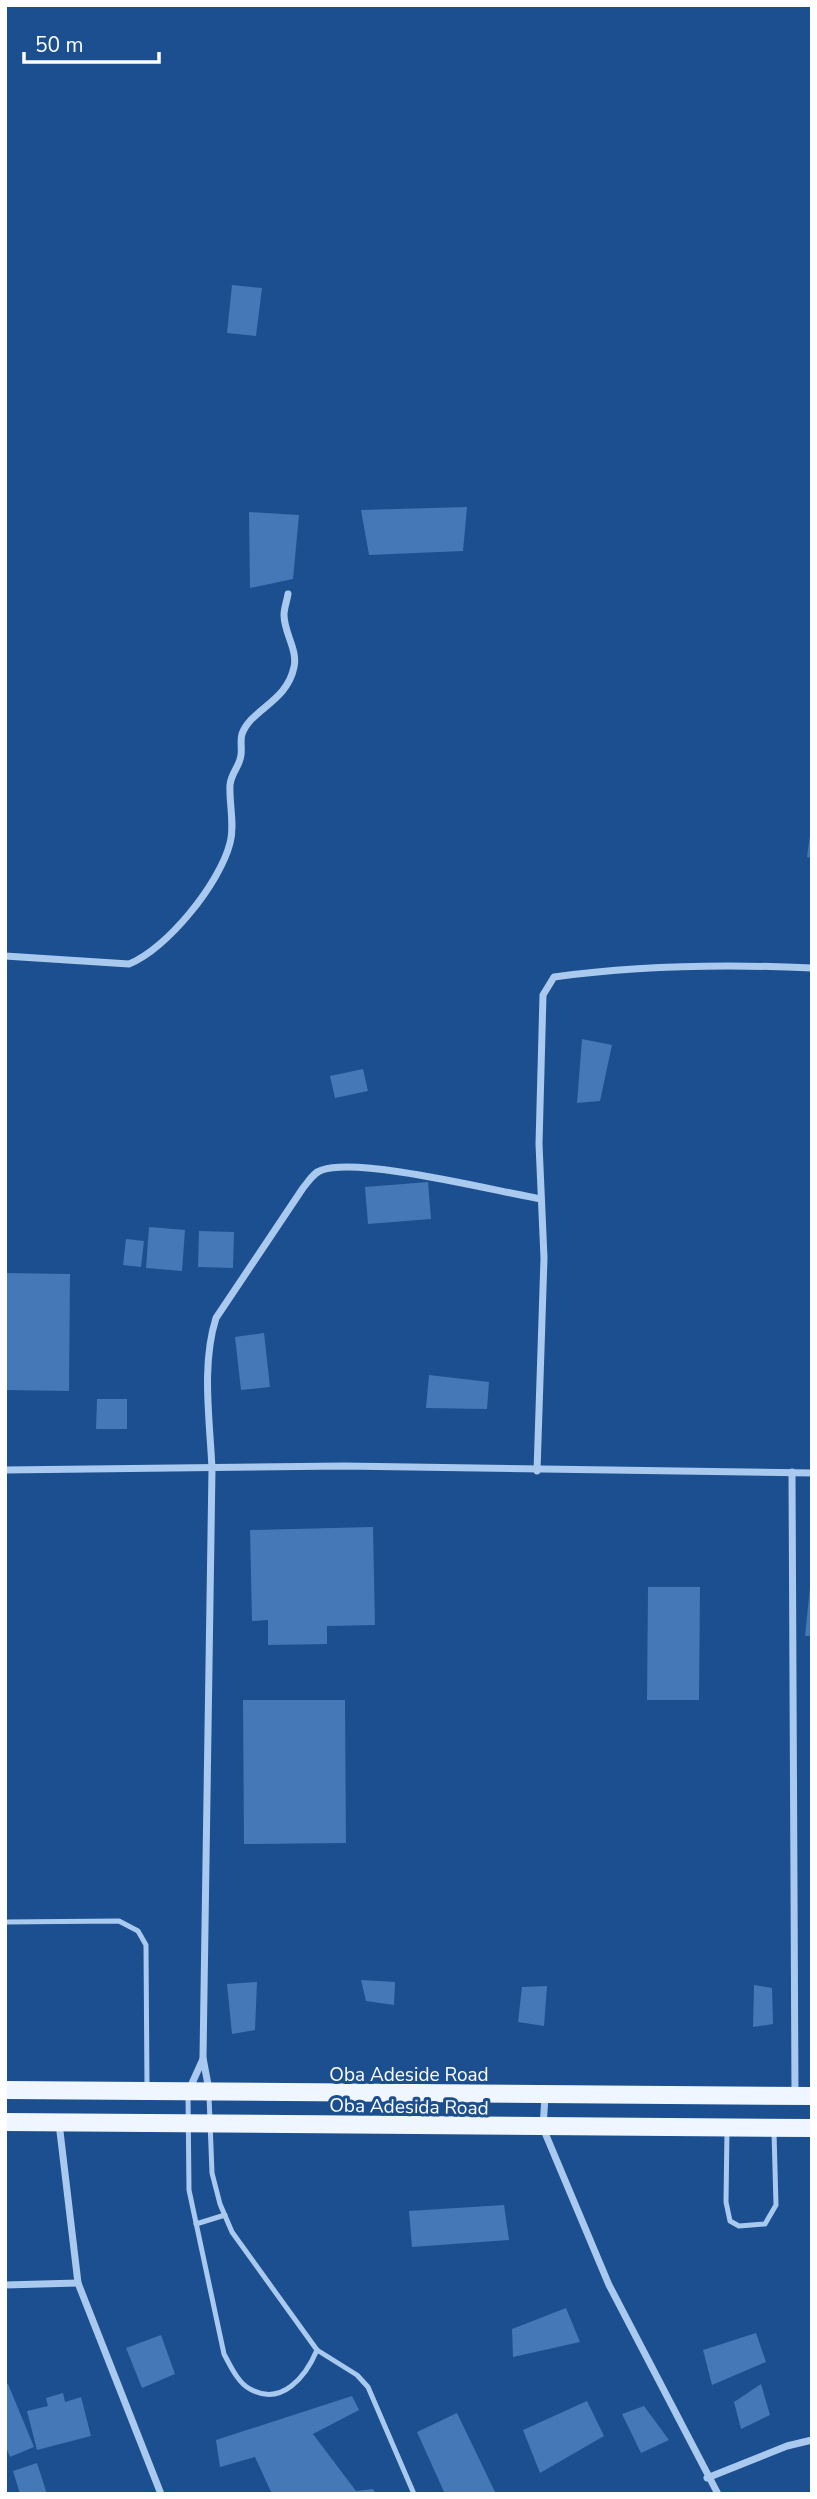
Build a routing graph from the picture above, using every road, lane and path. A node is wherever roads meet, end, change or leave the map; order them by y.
1 (288, 594) dead end
2 (5, 956) edge
3 (812, 968) edge
4 (541, 1199) junction
5 (212, 1469) junction
6 (5, 1470) edge
7 (537, 1471) junction
8 (792, 1472) junction
9 (812, 1473) edge
10 (5, 1922) edge
11 (203, 2058) junction
12 (5, 2091) edge
13 (147, 2092) junction
14 (188, 2092) junction
15 (209, 2093) junction
16 (545, 2096) junction
17 (804, 2096) edge
18 (5, 2122) edge
19 (59, 2123) junction
20 (186, 2124) junction
21 (208, 2125) junction
22 (727, 2128) junction
23 (774, 2128) junction
24 (812, 2128) edge
25 (543, 2129) junction
26 (225, 2216) junction
27 (196, 2224) junction
28 (78, 2283) junction
29 (5, 2284) edge
30 (317, 2350) junction
31 (812, 2440) edge
32 (707, 2478) junction
33 (161, 2494) edge
34 (414, 2494) edge
35 (718, 2494) edge

1 - 2 street
3 - 4 street
4 - 5 street
4 - 7 street
5 - 6 street
5 - 7 street
5 - 11 street
7 - 8 street
8 - 9 street
8 - 17 street
10 - 13 lane
11 - 14 street
11 - 15 street
12 - 13 main road, Oba Adeside Road
13 - 14 main road, Oba Adeside Road
14 - 15 main road, Oba Adeside Road
14 - 20 lane
15 - 16 main road, Oba Adeside Road
15 - 21 lane
16 - 17 main road, Oba Adeside Road
16 - 25 street
18 - 19 main road, Oba Adesida Road
19 - 20 main road, Oba Adesida Road
19 - 28 street
20 - 21 main road, Oba Adesida Road
20 - 27 lane
21 - 25 main road, Oba Adesida Road
21 - 26 lane
22 - 23 main road, Oba Adesida Road
22 - 23 lane
22 - 25 main road, Oba Adesida Road
23 - 24 main road, Oba Adesida Road
25 - 32 street
26 - 27 lane
26 - 30 lane
27 - 30 lane
28 - 29 street
28 - 33 street
30 - 34 lane
31 - 32 street
32 - 35 street

